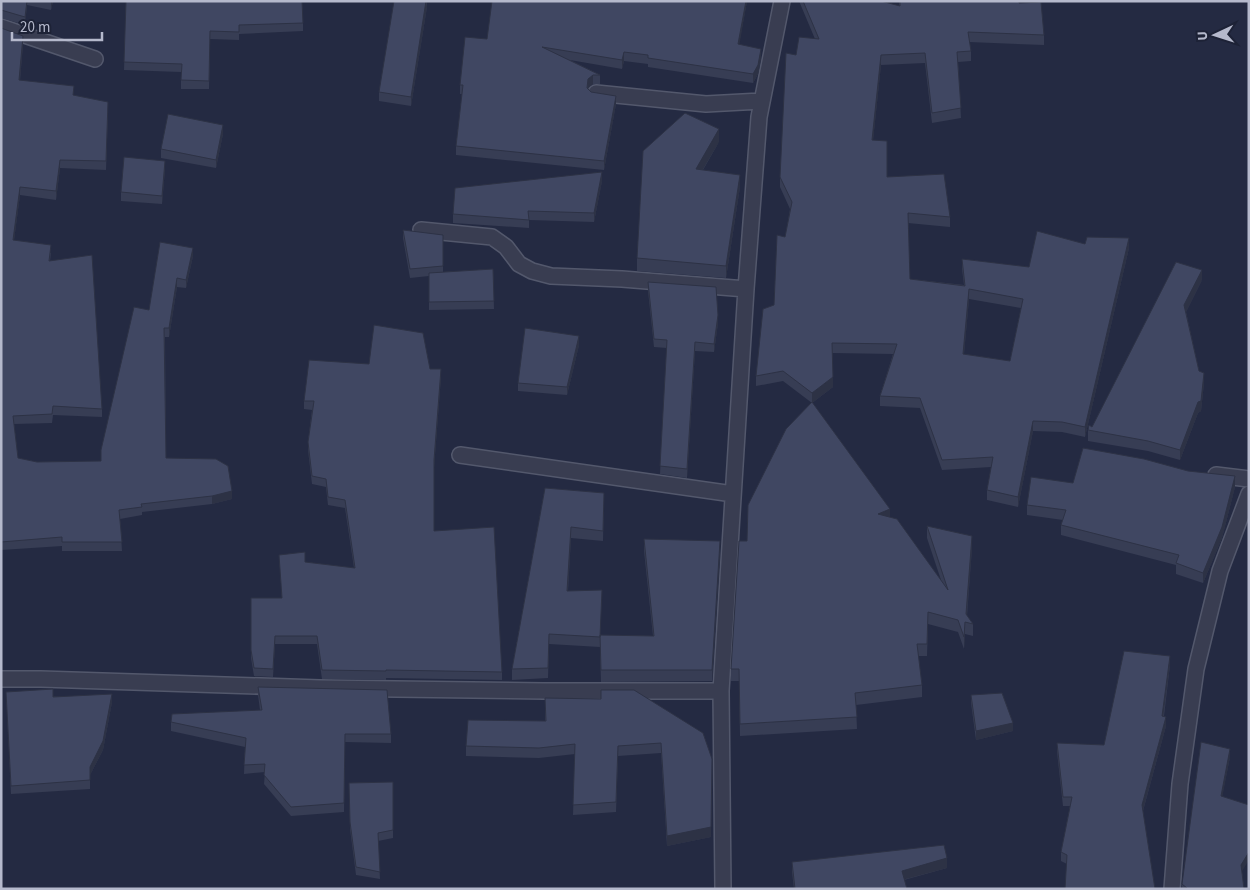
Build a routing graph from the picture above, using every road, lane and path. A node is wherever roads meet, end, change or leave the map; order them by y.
1 (782, 1) edge
2 (1, 27) edge
3 (95, 59) dead end
4 (596, 93) edge
5 (761, 101) junction
6 (421, 230) edge
7 (746, 290) junction
8 (460, 454) dead end
9 (1198, 473) edge
10 (1249, 480) edge
11 (734, 494) junction
12 (1249, 494) edge
13 (1, 679) edge
14 (721, 691) junction
15 (723, 889) edge
16 (1172, 889) edge

1 - 5 street
2 - 3 street
4 - 5 street
5 - 7 street
6 - 7 street
7 - 11 street
8 - 11 street
9 - 10 street
11 - 14 street
12 - 16 street
13 - 14 street
14 - 15 street

